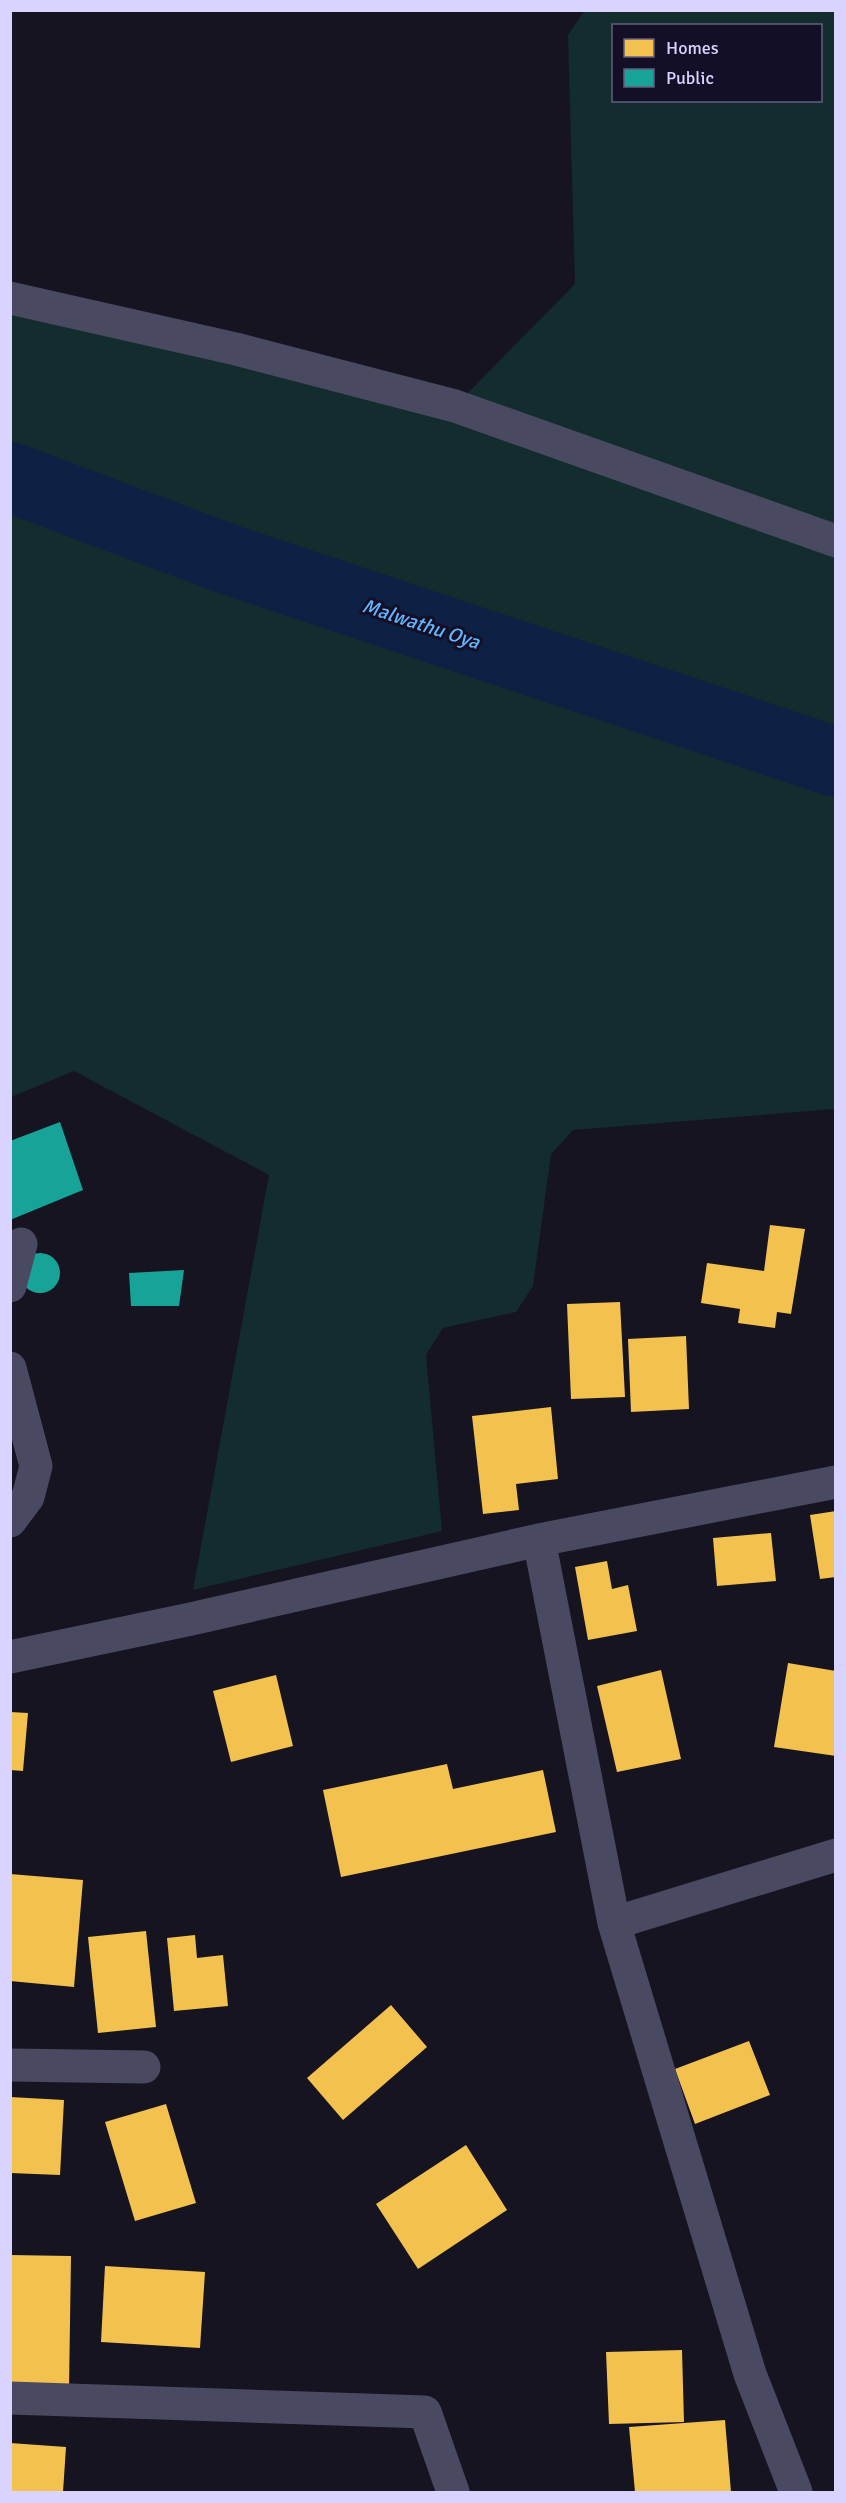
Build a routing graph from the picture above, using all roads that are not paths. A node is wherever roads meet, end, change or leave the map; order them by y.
1 (10, 298) edge
2 (836, 541) edge
3 (21, 1244) dead end
4 (10, 1286) edge
5 (10, 1368) edge
6 (836, 1482) edge
7 (10, 1521) edge
8 (539, 1540) junction
9 (10, 1657) edge
10 (836, 1855) edge
11 (614, 1923) junction
12 (10, 2065) edge
13 (144, 2067) dead end
14 (10, 2398) edge
15 (453, 2493) edge
16 (796, 2493) edge

1 - 2 street
3 - 4 street
5 - 7 street
6 - 8 street
8 - 9 street
8 - 11 street
10 - 11 street
11 - 16 street
12 - 13 street
14 - 15 street

